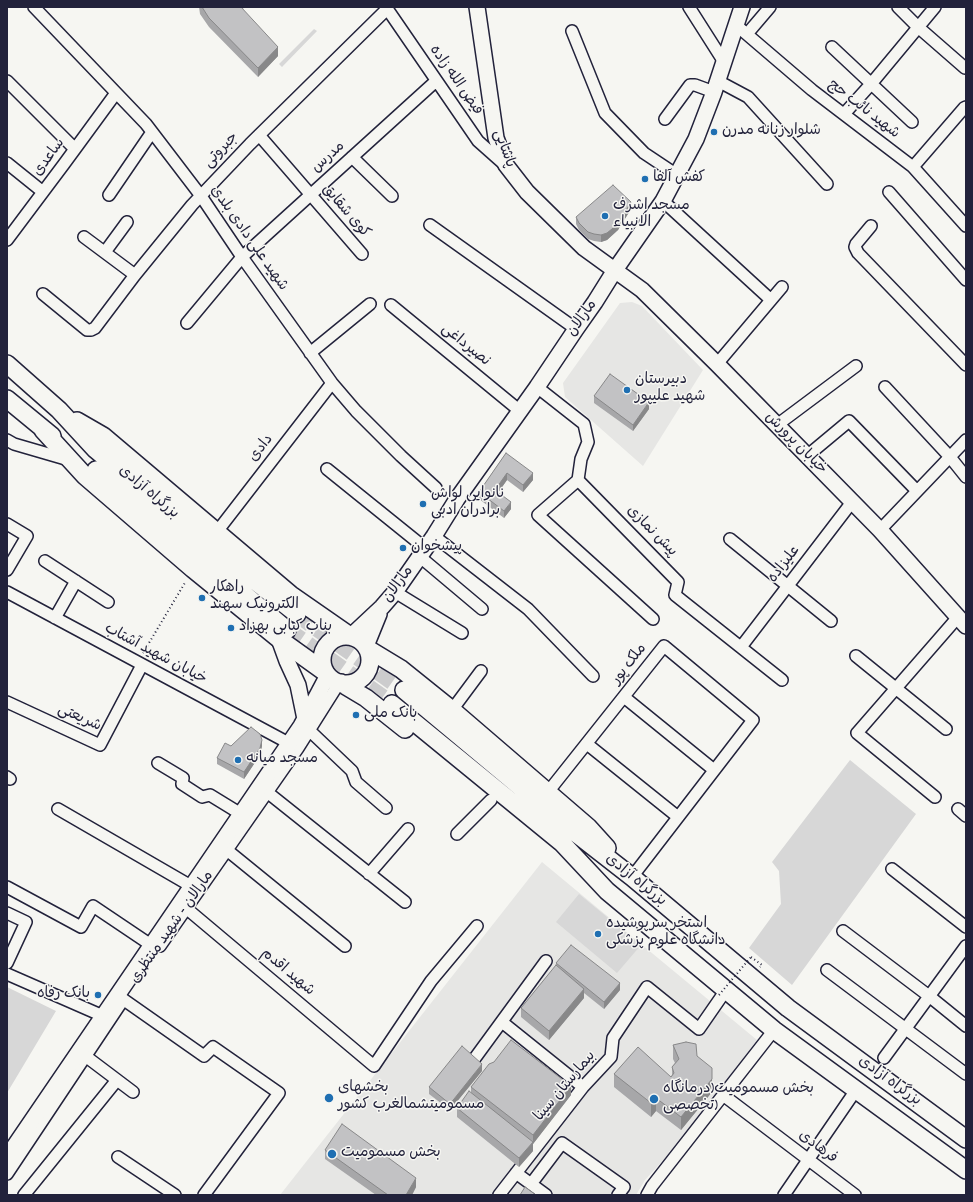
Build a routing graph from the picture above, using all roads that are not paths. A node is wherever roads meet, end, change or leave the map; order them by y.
1 (34, 7) edge
2 (476, 7) edge
3 (689, 7) edge
4 (742, 7) edge
5 (770, 7) edge
6 (898, 7) edge
7 (935, 7) edge
8 (386, 8) edge
9 (918, 27) junction
10 (741, 29) junction
11 (572, 31) dead end
12 (832, 47) dead end
13 (724, 62) junction
14 (965, 68) edge
15 (7, 81) edge
16 (436, 81) junction
17 (871, 84) junction
18 (716, 86) junction
19 (116, 93) junction
20 (966, 107) edge
21 (844, 114) junction
22 (665, 119) dead end
23 (912, 122) dead end
24 (152, 132) junction
25 (259, 135) junction
26 (75, 148) junction
27 (352, 157) junction
28 (7, 163) edge
29 (506, 165) junction
30 (913, 167) junction
31 (676, 175) junction
32 (827, 184) dead end
33 (43, 192) junction
34 (889, 192) dead end
35 (310, 194) junction
36 (109, 195) dead end
37 (201, 196) junction
38 (392, 196) dead end
39 (663, 200) junction
40 (127, 222) dead end
41 (430, 225) dead end
42 (871, 226) dead end
43 (966, 226) edge
44 (84, 237) dead end
45 (7, 240) edge
46 (104, 252) junction
47 (362, 254) dead end
48 (242, 258) junction
49 (615, 270) junction
50 (135, 275) junction
51 (966, 280) edge
52 (782, 287) dead end
53 (43, 294) dead end
54 (771, 300) junction
55 (370, 304) dead end
56 (392, 305) dead end
57 (187, 323) dead end
58 (576, 329) junction
59 (310, 353) junction
60 (7, 364) edge
61 (717, 364) junction
62 (966, 365) edge
63 (856, 366) dead end
64 (332, 383) junction
65 (537, 387) junction
66 (884, 387) dead end
67 (7, 399) edge
68 (60, 410) junction
69 (520, 411) junction
70 (777, 425) junction
71 (43, 430) junction
72 (7, 440) edge
73 (966, 440) edge
74 (807, 456) junction
75 (950, 457) junction
76 (71, 460) junction
77 (327, 468) dead end
78 (966, 477) edge
79 (578, 480) junction
80 (436, 488) dead end
81 (917, 491) junction
82 (852, 502) junction
83 (7, 524) edge
84 (880, 530) junction
85 (216, 533) junction
86 (434, 536) junction
87 (730, 539) dead end
88 (422, 552) junction
89 (45, 561) dead end
90 (7, 570) edge
91 (76, 581) junction
92 (788, 585) junction
93 (395, 592) junction
94 (8, 596) edge
95 (108, 602) dead end
96 (382, 608) junction
97 (482, 609) dead end
98 (297, 614) tunnel mouth
99 (55, 618) junction
100 (325, 618) junction
101 (653, 619) dead end
102 (831, 621) dead end
103 (962, 621) edge
104 (462, 634) dead end
105 (283, 635) junction
106 (351, 636) junction
107 (741, 647) junction
108 (367, 648) junction
109 (300, 653) junction
110 (856, 656) dead end
111 (389, 662) junction
112 (139, 664) junction
113 (481, 671) dead end
114 (593, 676) dead end
115 (333, 678) junction
116 (782, 680) dead end
117 (897, 688) junction
118 (404, 690) tunnel mouth
119 (624, 696) junction
120 (366, 698) junction
121 (7, 702) edge
122 (392, 704) tunnel mouth
123 (452, 710) junction
124 (305, 725) junction
125 (946, 729) dead end
126 (587, 744) junction
127 (294, 746) junction
128 (158, 763) dead end
129 (714, 770) junction
130 (264, 789) junction
131 (548, 792) junction
132 (934, 797) dead end
133 (491, 800) junction
134 (386, 808) dead end
135 (58, 809) dead end
136 (241, 814) junction
137 (678, 817) junction
138 (408, 829) dead end
139 (457, 834) dead end
140 (224, 847) junction
141 (892, 869) dead end
142 (369, 874) junction
143 (632, 877) junction
144 (191, 886) junction
145 (7, 887) edge
146 (607, 891) junction
147 (405, 902) dead end
148 (183, 906) junction
149 (7, 913) edge
150 (476, 926) dead end
151 (966, 927) edge
152 (843, 931) dead end
153 (151, 945) junction
154 (345, 946) dead end
155 (966, 946) edge
156 (546, 961) dead end
157 (7, 962) edge
158 (826, 970) dead end
159 (7, 974) edge
160 (722, 993) junction
161 (929, 996) junction
162 (120, 997) junction
163 (103, 1016) junction
164 (502, 1022) junction
165 (966, 1026) edge
166 (905, 1028) junction
167 (774, 1030) junction
168 (83, 1054) junction
169 (475, 1058) edge
170 (884, 1058) dead end
171 (966, 1074) edge
172 (117, 1080) junction
173 (583, 1087) junction
174 (856, 1090) junction
175 (133, 1092) dead end
176 (723, 1095) junction
177 (966, 1139) edge
178 (118, 1156) dead end
179 (7, 1157) edge
180 (808, 1160) junction
181 (966, 1170) edge
182 (516, 1173) junction
183 (7, 1174) edge
184 (531, 1184) junction
185 (24, 1195) edge
186 (175, 1195) edge
187 (204, 1195) edge
188 (500, 1195) edge
189 (546, 1195) edge
190 (618, 1195) edge
191 (647, 1195) edge
192 (784, 1195) edge
193 (855, 1195) edge

1 - 19 street, شهید علی دادی بلدی
2 - 29 main road, پاشایی
3 - 13 street
4 - 10 main road, مارالان
5 - 10 street
6 - 9 street
7 - 9 street
8 - 16 street, فیض الله زاده
8 - 25 street, جبروتی
9 - 14 street
9 - 17 street
10 - 13 main road, مارالان
10 - 21 street, شهید نائب حج
11 - 31 street
12 - 17 street
13 - 18 main road, مارالان
15 - 26 street
16 - 27 street, مدرس
16 - 29 street, فیض الله زاده
17 - 21 street
17 - 23 street
18 - 22 street
18 - 31 main road, مارالان
18 - 32 street
19 - 24 street, شهید علی دادی بلدی
19 - 26 street, ساعدی
20 - 30 street
21 - 30 street, شهید نائب حج
24 - 36 street
24 - 37 street, شهید علی دادی بلدی
25 - 35 street, کوی شقایق
25 - 37 street, جبروتی
26 - 33 street, ساعدی
27 - 35 street, مدرس
27 - 38 street
28 - 33 street
29 - 49 main road, پاشایی
30 - 43 street, شهید نائب حج
31 - 39 main road, مارالان
33 - 45 street, ساعدی
34 - 51 street
35 - 47 street, کوی شقایق
35 - 48 street, مدرس
37 - 48 street, شهید علی دادی بلدی
37 - 50 street, جبروتی
39 - 49 main road, مارالان
39 - 54 street
40 - 46 street
41 - 58 street
42 - 62 street
44 - 46 street
46 - 50 street
48 - 57 street, مدرس
48 - 59 street, شهید علی دادی بلدی
49 - 58 main road, مارالان
49 - 61 main road, خیابان پرورش
50 - 53 street, جبروتی
52 - 54 street
54 - 61 street
55 - 59 street
56 - 69 street, نصیرداغی
58 - 65 main road, مارالان
59 - 64 street, شهید علی دادی بلدی
60 - 68 highway, بزرگراه آزادی
61 - 70 main road, خیابان پرورش
63 - 70 street
64 - 80 street, شهید علی دادی بلدی
64 - 85 street, دادی
65 - 69 main road, مارالان
65 - 79 street
66 - 75 street
67 - 71 highway, بزرگراه آزادی
68 - 85 highway
68 - 98 highway, بزرگراه آزادی
69 - 86 main road, مارالان
70 - 74 main road, خیابان پرورش
71 - 76 highway
71 - 105 highway, بزرگراه آزادی
72 - 76 street
73 - 75 street
74 - 81 street
74 - 82 main road, خیابان پرورش
75 - 78 street
75 - 81 street
76 - 105 highway
77 - 88 street
79 - 101 street
79 - 107 street, پیش نمازی
81 - 84 street
82 - 84 main road, خیابان پرورش
82 - 92 street, علیزاده
83 - 90 street
84 - 103 main road, خیابان پرورش
85 - 100 highway
86 - 88 main road, مارالان
86 - 114 street
87 - 92 street
88 - 93 main road, مارالان
88 - 97 street
89 - 91 street
91 - 95 street
91 - 99 street
92 - 102 street
92 - 107 street, علیزاده
93 - 96 main road, مارالان
93 - 104 street
94 - 99 street, خیابان شهید آشتاب
96 - 106 main road, مارالان
96 - 108 main road, مارالان
99 - 112 street, خیابان شهید آشتاب
100 - 106 highway
100 - 109 highway
103 - 117 street
105 - 109 highway, بزرگراه آزادی
105 - 124 main road
106 - 108 highway
106 - 115 highway
107 - 116 street, پیش نمازی
108 - 111 highway
108 - 115 highway
109 - 115 highway, بزرگراه آزادی
110 - 117 street
111 - 120 highway
111 - 123 highway
112 - 121 street, شریعتی
112 - 127 street, خیابان شهید آشتاب
113 - 123 street
115 - 120 highway, بزرگراه آزادی
115 - 124 main road, مارالان - شهید منتظری
117 - 125 street
117 - 132 street
118 - 143 highway, بزرگراه آزادی
119 - 126 street, ملک پور
119 - 129 street
119 - 129 street, ملک پور
120 - 133 highway, بزرگراه آزادی
122 - 146 highway, بزرگراه آزادی
123 - 131 highway
124 - 127 main road, مارالان - شهید منتظری
124 - 134 street
126 - 131 street, ملک پور
126 - 137 street
127 - 130 main road, مارالان - شهید منتظری
128 - 136 street
129 - 137 street
130 - 136 main road, مارالان - شهید منتظری
130 - 140 street, مارالان - شهید منتظری
130 - 142 street
131 - 143 highway
133 - 139 street
133 - 146 highway, بزرگراه آزادی
135 - 144 street
136 - 140 main road, مارالان - شهید منتظری
137 - 143 street
138 - 142 street
140 - 144 main road, مارالان - شهید منتظری
140 - 148 street, مارالان - شهید منتظری
140 - 154 street
141 - 151 street
142 - 147 street
143 - 177 highway, بزرگراه آزادی
144 - 148 main road, مارالان - شهید منتظری
145 - 153 street
146 - 160 highway, بزرگراه آزادی
148 - 150 street, شهید اقدم
148 - 153 main road, مارالان - شهید منتظری
148 - 162 street, مارالان - شهید منتظری
149 - 157 street
152 - 161 street
153 - 162 main road, مارالان - شهید منتظری
155 - 161 street
156 - 164 street
158 - 166 street
159 - 163 street
160 - 167 highway, بزرگراه آزادی
160 - 173 street, بیمارستان سینا
161 - 165 street
161 - 166 street
162 - 163 main road, مارالان - شهید منتظری
162 - 168 street, مارالان - شهید منتظری
162 - 187 street
163 - 168 main road, مارالان - شهید منتظری
164 - 169 street
164 - 173 street
166 - 170 street
166 - 171 street
167 - 174 highway, بزرگراه آزادی
167 - 176 street
168 - 172 street
168 - 179 main road, مارالان - شهید منتظری
168 - 183 street, مارالان - شهید منتظری
172 - 175 street
172 - 185 street
173 - 182 street, بیمارستان سینا
174 - 180 street
174 - 181 highway, بزرگراه آزادی
176 - 180 street, فرهادی
176 - 191 street
178 - 186 street
180 - 192 street
180 - 193 street, فرهادی
182 - 184 street
182 - 188 street, بیمارستان سینا
184 - 189 street
184 - 190 street

